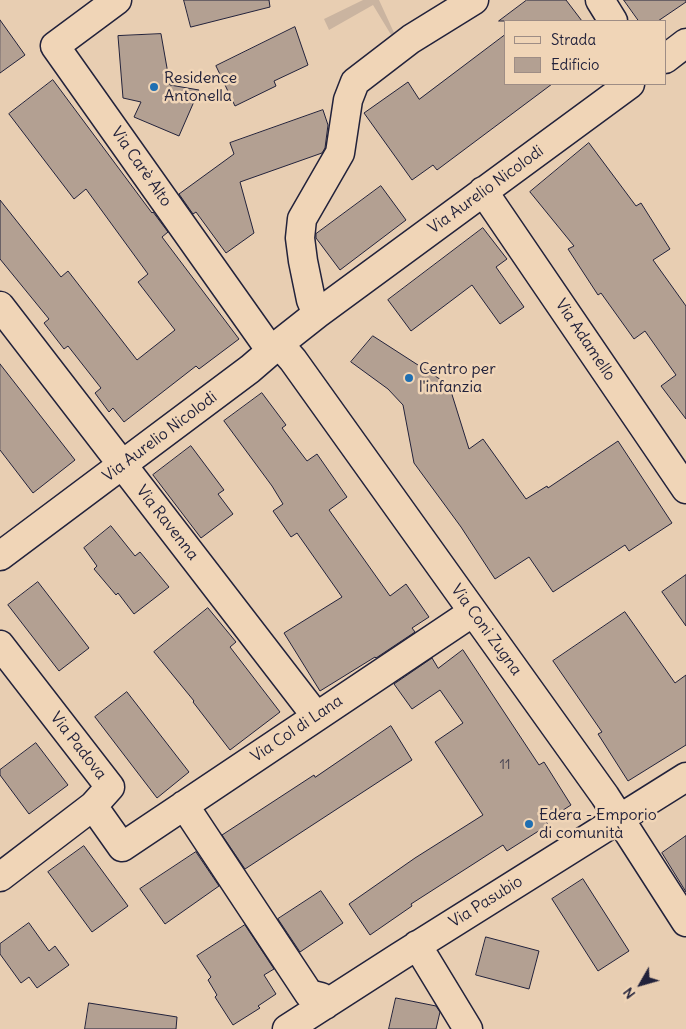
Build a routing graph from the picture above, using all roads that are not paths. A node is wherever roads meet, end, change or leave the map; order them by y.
1 (117, 0) edge
2 (474, 0) edge
3 (600, 0) edge
4 (612, 20) edge
5 (686, 43) edge
6 (666, 57) edge
7 (629, 85) edge
8 (484, 191) junction
9 (0, 306) edge
10 (317, 314) junction
11 (275, 347) junction
12 (123, 465) junction
13 (686, 489) edge
14 (0, 556) edge
15 (473, 612) junction
16 (0, 644) edge
17 (316, 716) junction
18 (686, 777) edge
19 (184, 805) junction
20 (93, 806) junction
21 (620, 818) junction
22 (122, 847) joint
23 (0, 877) edge
24 (686, 922) edge
25 (417, 946) junction
26 (325, 1005) junction
27 (288, 1029) edge
28 (468, 1029) edge

1 - 11 street, Via Carè Alto
2 - 10 street
3 - 4 street
5 - 6 street
7 - 8 street, Via Aurelio Nicolodi
8 - 10 street, Via Aurelio Nicolodi
8 - 13 street, Via Adamello
9 - 12 street, Via Ravenna
10 - 11 street, Via Aurelio Nicolodi
11 - 12 street, Via Aurelio Nicolodi
11 - 15 street, Via Coni Zugna
12 - 14 street, Via Aurelio Nicolodi
12 - 17 street, Via Ravenna
15 - 17 street, Via Col di Lana
15 - 21 street, Via Coni Zugna
16 - 20 street, Via Padova
17 - 19 street, Via Col di Lana
18 - 21 street, Via Pasubio
19 - 22 street, Via Col di Lana
19 - 26 street
20 - 22 street, Via Padova
20 - 23 street
21 - 24 street, Via Coni Zugna
21 - 25 street, Via Pasubio
25 - 26 street, Via Pasubio
25 - 28 street
26 - 27 street, Via Pasubio

